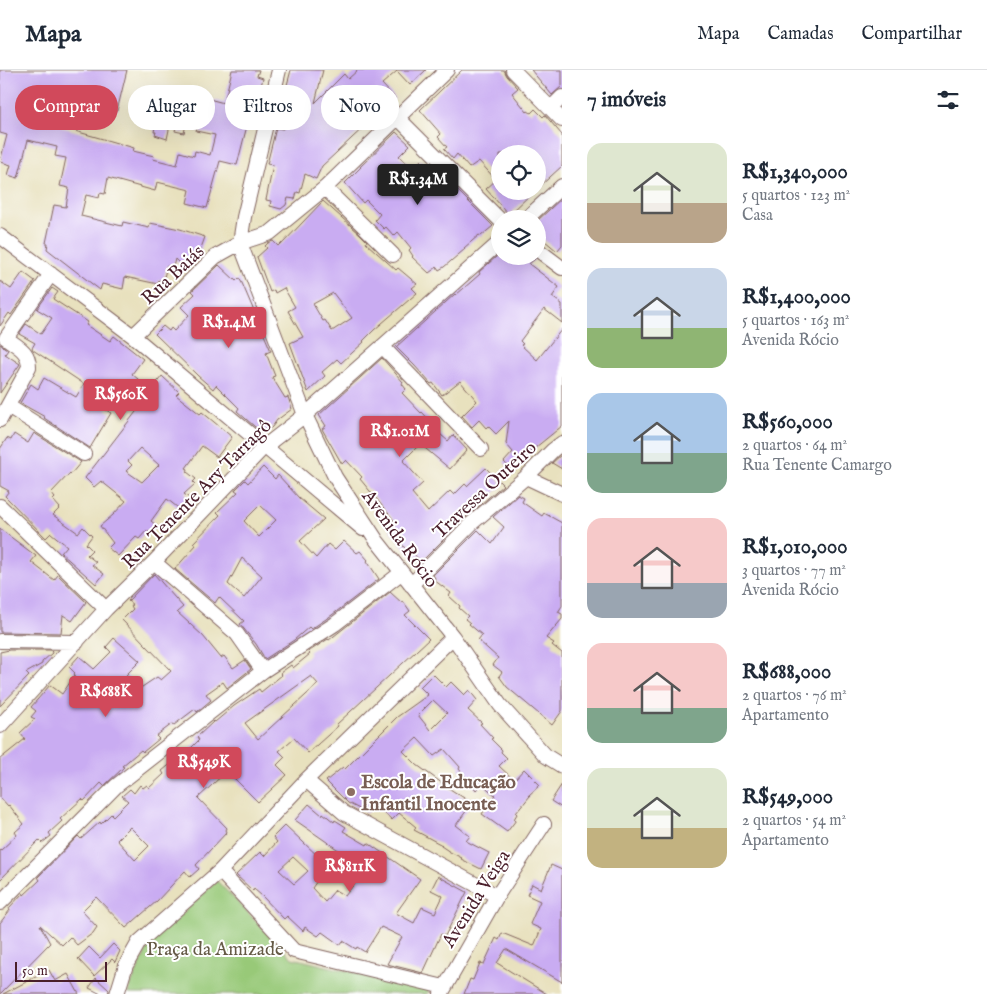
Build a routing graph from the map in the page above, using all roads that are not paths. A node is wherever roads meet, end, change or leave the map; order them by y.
1 (279, 70) edge
2 (447, 70) edge
3 (513, 70) edge
4 (562, 97) edge
5 (551, 108) junction
6 (399, 115) edge
7 (399, 119) edge
8 (562, 120) edge
9 (384, 130) edge
10 (562, 186) edge
11 (325, 188) junction
12 (536, 210) edge
13 (491, 211) edge
14 (0, 236) edge
15 (240, 243) junction
16 (491, 250) edge
17 (393, 255) dead end
18 (546, 256) edge
19 (562, 268) edge
20 (51, 274) junction
21 (3, 336) edge
22 (133, 336) junction
23 (382, 347) junction
24 (8, 406) junction
25 (305, 415) junction
26 (0, 420) edge
27 (562, 443) edge
28 (264, 447) junction
29 (481, 448) dead end
30 (84, 454) dead end
31 (526, 477) junction
32 (562, 494) edge
33 (0, 506) edge
34 (377, 541) junction
35 (154, 562) junction
36 (401, 573) junction
37 (412, 585) junction
38 (106, 609) junction
39 (453, 637) junction
40 (0, 642) edge
41 (77, 642) junction
42 (263, 671) junction
43 (0, 726) edge
44 (562, 766) edge
45 (306, 780) junction
46 (544, 824) dead end
47 (220, 872) junction
48 (497, 896) junction
49 (0, 903) edge
50 (442, 991) edge
51 (117, 994) edge

1 - 15 street
2 - 6 street, Rua Baiás
3 - 5 street
4 - 5 street
5 - 8 street
7 - 13 street
9 - 11 street, Rua Baiás
10 - 12 street
11 - 15 street, Rua Baiás
11 - 17 street
14 - 20 street
15 - 22 street, Rua Baiás
15 - 25 street, Avenida Rócio
16 - 23 street, Rua Tenente Ary Tarragô
18 - 19 street
20 - 21 street
20 - 22 street
21 - 24 street
22 - 28 street
23 - 25 street, Rua Tenente Ary Tarragô
23 - 29 street
24 - 26 street
24 - 30 street
25 - 28 street, Rua Tenente Ary Tarragô
25 - 34 street, Avenida Rócio
27 - 31 street, Travessa Outeiro
28 - 34 street
28 - 35 street, Rua Tenente Ary Tarragô
31 - 32 street
31 - 37 street, Travessa Outeiro
33 - 38 street
34 - 36 street, Avenida Rócio
35 - 38 street, Rua Tenente Ary Tarragô
35 - 42 street
36 - 37 street, Avenida Rócio
36 - 42 street
37 - 39 street, Avenida Rócio
38 - 41 street, Rua Tenente Ary Tarragô
39 - 44 street, Avenida Rócio
39 - 45 street
40 - 41 street
41 - 43 street, Rua Tenente Ary Tarragô
42 - 49 street
45 - 47 street
45 - 48 street
46 - 48 street, Avenida Veiga
47 - 50 street
47 - 51 street
48 - 50 street, Avenida Veiga

